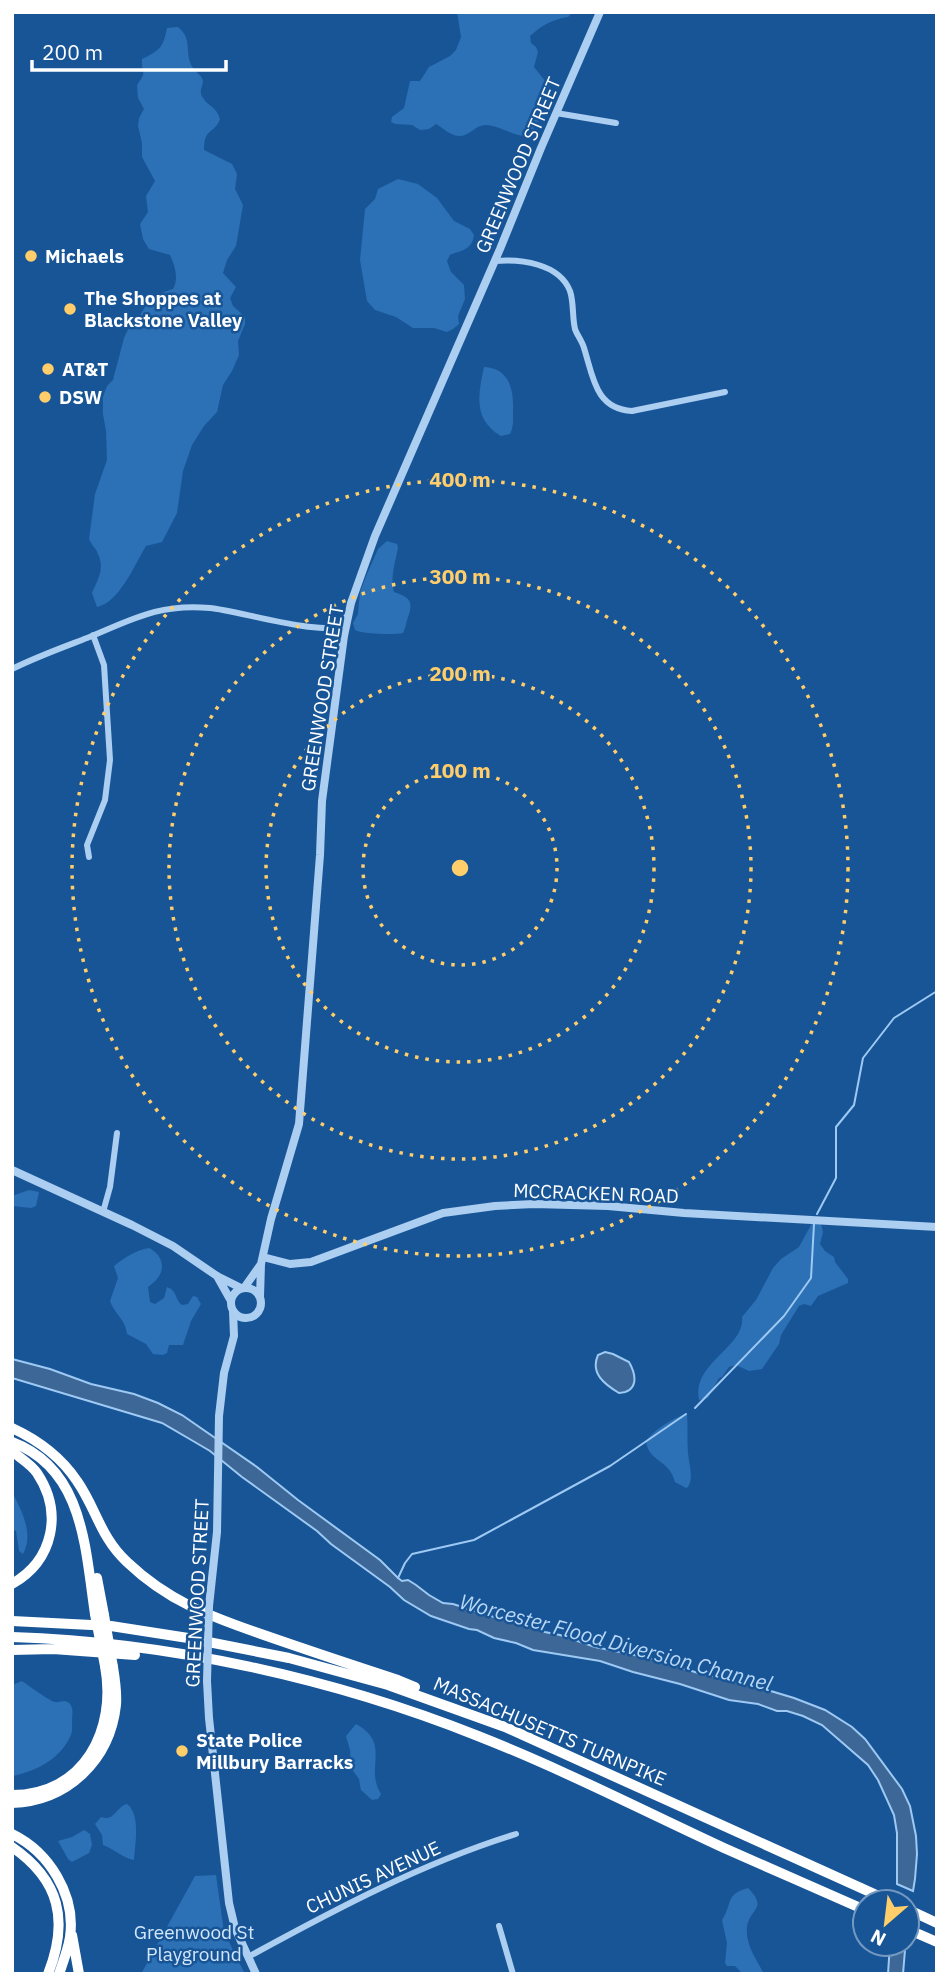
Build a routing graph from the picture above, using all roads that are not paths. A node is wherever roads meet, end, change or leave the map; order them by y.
1 (600, 12) edge
2 (556, 113) junction
3 (616, 123) dead end
4 (495, 261) junction
5 (724, 392) dead end
6 (348, 615) junction
7 (324, 628) junction
8 (93, 635) junction
9 (343, 644) junction
10 (12, 669) edge
11 (89, 857) dead end
12 (117, 1133) dead end
13 (12, 1170) edge
14 (103, 1212) junction
15 (937, 1227) edge
16 (262, 1260) junction
17 (217, 1276) junction
18 (243, 1288) junction
19 (260, 1297) junction
20 (231, 1301) junction
21 (233, 1311) junction
22 (249, 1317) junction
23 (234, 1336) junction
24 (12, 1428) edge
25 (12, 1442) edge
26 (12, 1451) edge
27 (66, 1468) junction
28 (12, 1584) edge
29 (100, 1614) junction
30 (12, 1621) edge
31 (12, 1637) edge
32 (12, 1650) edge
33 (202, 1658) junction
34 (109, 1666) junction
35 (472, 1714) junction
36 (12, 1795) edge
37 (12, 1802) edge
38 (12, 1834) edge
39 (516, 1834) dead end
40 (12, 1847) edge
41 (861, 1888) edge
42 (851, 1904) edge
43 (921, 1916) edge
44 (70, 1922) junction
45 (937, 1923) edge
46 (499, 1926) dead end
47 (248, 1957) junction
48 (48, 1974) edge
49 (59, 1974) edge
50 (79, 1974) edge
51 (256, 1974) edge
52 (513, 1974) edge

1 - 2 street, GREENWOOD STREET
2 - 3 street
2 - 4 street, GREENWOOD STREET
4 - 5 street
4 - 6 street, GREENWOOD STREET
6 - 7 street
6 - 9 street, GREENWOOD STREET
7 - 8 street
7 - 9 street
8 - 10 street
8 - 11 street
9 - 16 street, GREENWOOD STREET
12 - 14 street
13 - 14 street
14 - 17 street
15 - 16 street, MCCRACKEN ROAD
16 - 18 street, GREENWOOD STREET
16 - 19 street, GREENWOOD STREET
17 - 18 street
17 - 20 street
18 - 19 street
18 - 20 street
19 - 22 street
20 - 21 street
21 - 22 street
21 - 23 street, GREENWOOD STREET
22 - 23 street, GREENWOOD STREET
23 - 47 street, GREENWOOD STREET, bridge
24 - 27 highway
25 - 29 highway
26 - 28 highway
27 - 29 highway
27 - 35 highway
29 - 34 highway, bridge
30 - 35 highway, MASSACHUSETTS TURNPIKE
31 - 33 highway, MASSACHUSETTS TURNPIKE
32 - 33 highway
33 - 42 highway, MASSACHUSETTS TURNPIKE
34 - 36 highway
34 - 37 highway
35 - 41 highway, MASSACHUSETTS TURNPIKE
38 - 44 highway
39 - 47 street, CHUNIS AVENUE
40 - 48 highway
43 - 45 highway
44 - 49 highway
44 - 50 highway
46 - 52 street
47 - 51 street, GREENWOOD STREET

